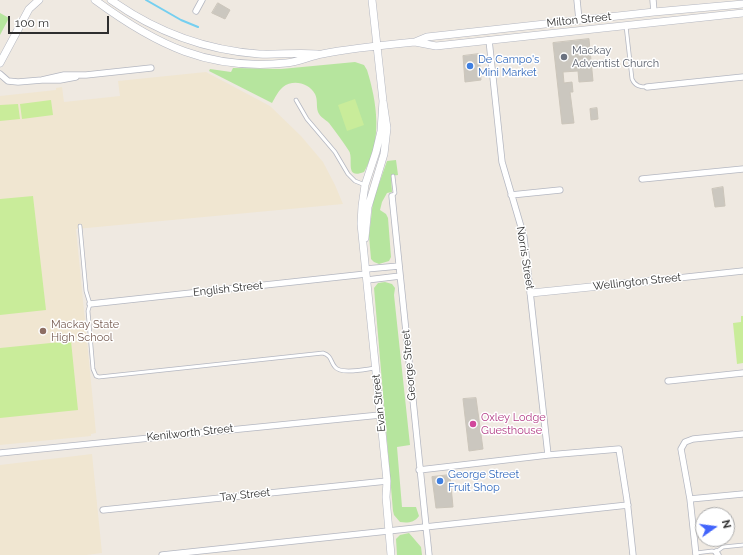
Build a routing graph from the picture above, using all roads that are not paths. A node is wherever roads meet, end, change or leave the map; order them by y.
1 (31, 0) edge
2 (39, 0) edge
3 (95, 0) edge
4 (111, 0) edge
5 (202, 0) edge
6 (372, 0) edge
7 (577, 0) edge
8 (653, 0) edge
9 (743, 4) edge
10 (29, 10) junction
11 (196, 11) dead end
12 (654, 12) junction
13 (743, 13) edge
14 (579, 20) junction
15 (626, 26) junction
16 (488, 30) junction
17 (580, 30) junction
18 (489, 40) junction
19 (415, 42) junction
20 (377, 47) junction
21 (321, 54) junction
22 (0, 63) edge
23 (151, 68) dead end
24 (0, 74) edge
25 (743, 77) edge
26 (647, 86) joint
27 (296, 100) dead end
28 (383, 101) junction
29 (743, 169) edge
30 (393, 176) dead end
31 (642, 179) dead end
32 (365, 185) junction
33 (374, 188) junction
34 (560, 190) dead end
35 (511, 195) junction
36 (392, 196) joint
37 (80, 226) dead end
38 (364, 251) junction
39 (400, 266) junction
40 (743, 271) edge
41 (366, 274) junction
42 (400, 276) junction
43 (650, 281) joint
44 (531, 293) junction
45 (90, 304) junction
46 (376, 368) junction
47 (743, 373) edge
48 (668, 381) dead end
49 (380, 415) junction
50 (743, 434) edge
51 (0, 453) edge
52 (548, 455) junction
53 (419, 470) junction
54 (386, 482) junction
55 (743, 494) edge
56 (690, 499) junction
57 (628, 505) junction
58 (103, 510) dead end
59 (425, 527) junction
60 (388, 531) junction
61 (743, 545) edge
62 (696, 554) edge
63 (717, 554) edge
64 (162, 555) edge
65 (391, 555) edge
66 (429, 555) edge
67 (633, 555) edge

1 - 10 street
2 - 10 street
3 - 21 street, Milton Street
4 - 21 street, Milton Street
5 - 11 street
6 - 20 street
7 - 14 street
8 - 12 street
9 - 12 street, Milton Street
10 - 22 street
12 - 14 street, Milton Street
13 - 15 street, Milton Street
14 - 16 street, Milton Street
14 - 17 street
15 - 17 street, Milton Street
15 - 26 lane
16 - 18 street
16 - 19 street, Milton Street
17 - 18 street, Milton Street
18 - 19 street, Milton Street
18 - 35 street, Norris Street
19 - 20 street, Milton Street
20 - 21 street, Milton Street
20 - 28 street
23 - 24 street
25 - 26 street
27 - 32 lane
28 - 32 street
28 - 33 street
29 - 31 street
30 - 36 lane, George Street
32 - 33 street
32 - 38 street, Evan Street
33 - 38 street, Evan Street
34 - 35 street
35 - 44 street, Norris Street
36 - 39 street, George Street
37 - 45 lane
38 - 41 street, Evan Street
39 - 41 street
39 - 42 street, George Street
40 - 43 street, Wellington Street
41 - 42 street
41 - 45 street, English Street
41 - 46 street, Evan Street
42 - 53 street, George Street
43 - 44 street, Wellington Street
44 - 52 street, Norris Street
45 - 46 lane
46 - 49 street, Evan Street
47 - 48 street
49 - 51 street, Kenilworth Street
49 - 54 street, Evan Street
50 - 56 street
52 - 53 street
52 - 57 street
53 - 59 street, George Street
54 - 58 street, Tay Street
54 - 60 street, Evan Street
55 - 56 street
56 - 62 street
57 - 59 street
57 - 67 street
59 - 60 street
59 - 66 street, George Street
60 - 64 street
60 - 65 street, Evan Street
61 - 63 lane
62 - 63 lane

